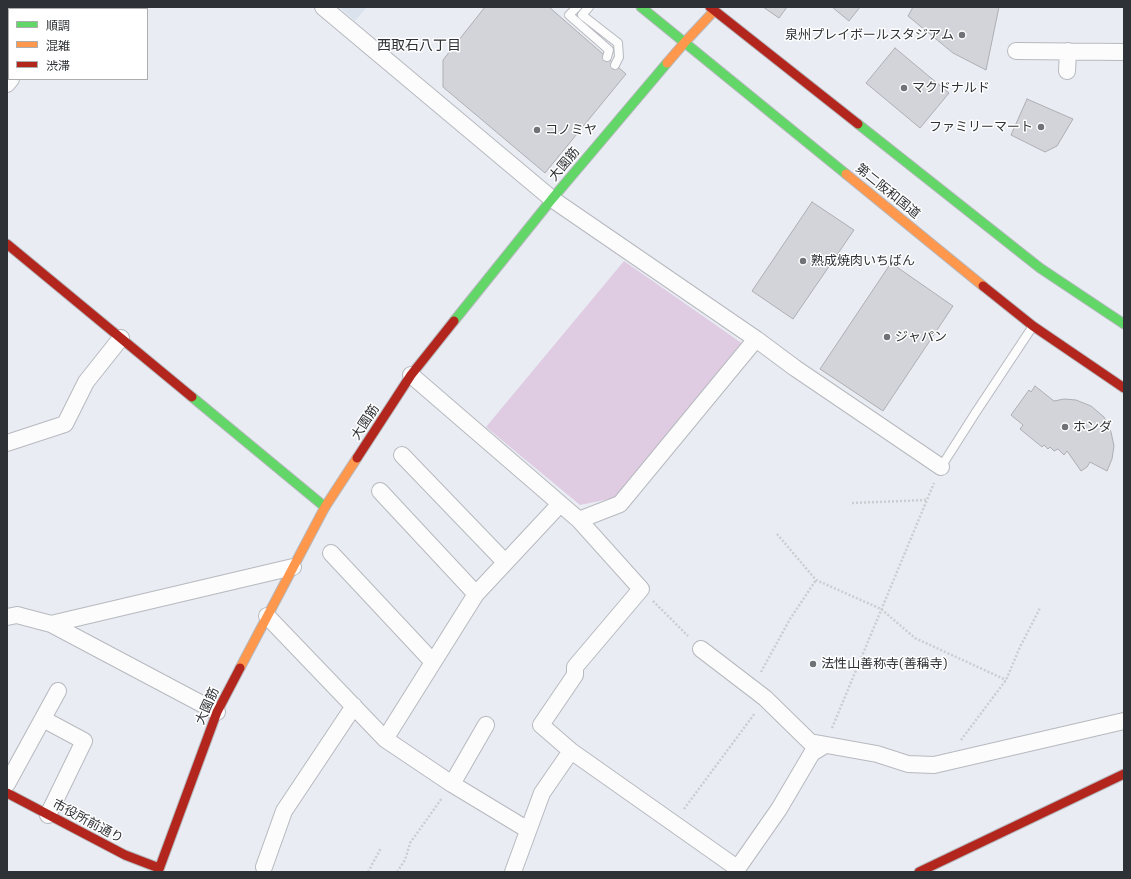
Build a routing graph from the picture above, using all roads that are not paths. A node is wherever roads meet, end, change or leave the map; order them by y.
1 (323, 7) edge
2 (577, 7) edge
3 (589, 7) edge
4 (642, 7) edge
5 (714, 8) edge
6 (685, 42) junction
7 (1016, 51) dead end
8 (1068, 51) junction
9 (1124, 52) edge
10 (607, 57) dead end
11 (615, 65) dead end
12 (1067, 71) dead end
13 (552, 199) junction
14 (7, 244) edge
15 (1124, 324) edge
16 (1033, 326) junction
17 (121, 338) junction
18 (756, 339) junction
19 (410, 375) junction
20 (1124, 388) edge
21 (7, 443) edge
22 (402, 455) dead end
23 (942, 467) joint
24 (380, 491) dead end
25 (560, 504) junction
26 (326, 507) junction
27 (579, 520) junction
28 (331, 553) dead end
29 (505, 562) junction
30 (292, 567) junction
31 (476, 594) junction
32 (267, 616) junction
33 (7, 618) edge
34 (51, 624) junction
35 (701, 649) road end
36 (433, 662) junction
37 (58, 691) dead end
38 (354, 706) junction
39 (217, 712) junction
40 (43, 719) junction
41 (1124, 721) edge
42 (486, 725) dead end
43 (385, 739) junction
44 (825, 745) junction
45 (572, 751) junction
46 (1124, 774) edge
47 (7, 784) edge
48 (452, 784) junction
49 (7, 793) edge
50 (48, 815) junction
51 (528, 830) junction
52 (264, 867) dead end
53 (159, 870) edge
54 (736, 870) edge
55 (513, 872) edge
56 (919, 872) edge

1 - 13 street
2 - 10 lane
3 - 11 lane
4 - 6 main road, 第二阪和国道
5 - 6 main road, 大園筋
5 - 15 main road
6 - 13 main road, 大園筋
6 - 16 main road, 第二阪和国道
7 - 8 street
8 - 9 street
8 - 12 street
13 - 18 street
13 - 19 main road, 大園筋
14 - 17 main road
16 - 20 main road, 第二阪和国道
16 - 23 lane
17 - 21 street
17 - 26 main road
18 - 23 street
18 - 27 street
19 - 25 street
19 - 26 main road, 大園筋
22 - 29 street
24 - 31 street
25 - 27 street
25 - 29 street
26 - 30 main road, 大園筋
27 - 45 street
28 - 36 street
29 - 31 street
30 - 32 main road, 大園筋
30 - 34 street
31 - 36 street
32 - 38 street
32 - 39 main road, 大園筋
33 - 34 street
34 - 39 street
35 - 44 street
36 - 43 street
37 - 40 street
38 - 43 street
38 - 52 street
39 - 53 main road, 大園筋
40 - 47 street
40 - 50 street
41 - 44 street
42 - 48 street
43 - 48 street
44 - 54 street
45 - 51 street
45 - 54 street
46 - 56 main road
48 - 51 street
49 - 50 main road, 市役所前通り
50 - 53 main road, 市役所前通り
51 - 55 street

